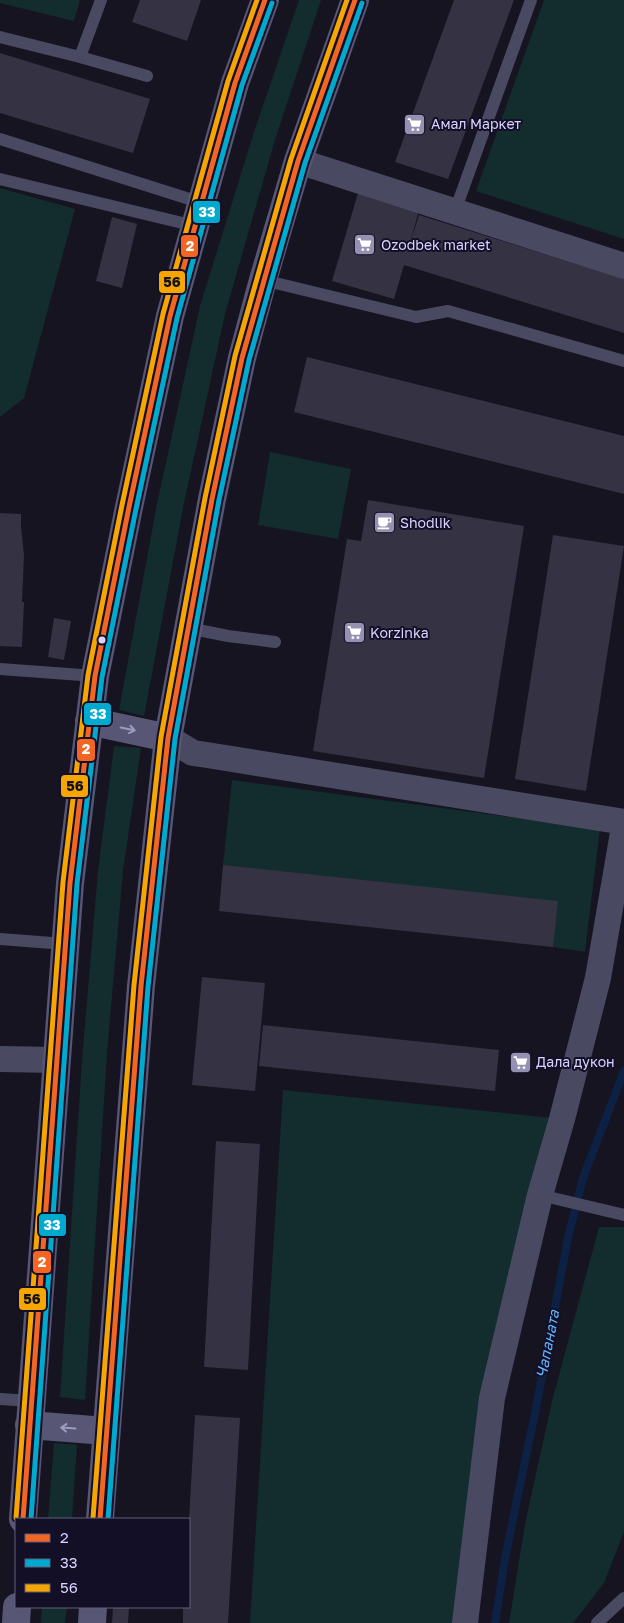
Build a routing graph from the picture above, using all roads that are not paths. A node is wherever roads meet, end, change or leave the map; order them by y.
1 (101, 0) edge
2 (265, 0) edge
3 (355, 0) edge
4 (531, 0) edge
5 (0, 36) edge
6 (80, 58) junction
7 (147, 76) dead end
8 (0, 139) edge
9 (298, 161) junction
10 (0, 179) edge
11 (455, 211) junction
12 (199, 214) junction
13 (624, 266) edge
14 (263, 280) junction
15 (624, 361) edge
16 (188, 628) junction
17 (274, 642) dead end
18 (0, 669) edge
19 (96, 676) junction
20 (89, 721) junction
21 (168, 738) junction
22 (624, 822) edge
23 (624, 826) edge
24 (0, 939) edge
25 (65, 944) junction
26 (0, 1059) edge
27 (56, 1060) junction
28 (540, 1195) junction
29 (624, 1215) edge
30 (0, 1399) edge
31 (30, 1413) junction
32 (106, 1431) junction
33 (23, 1518) edge
34 (100, 1518) edge
35 (624, 1598) edge
36 (17, 1608) edge
37 (93, 1608) edge
38 (16, 1623) edge
39 (92, 1623) edge
40 (465, 1623) edge
41 (597, 1623) edge

1 - 6 lane
2 - 12 main road
3 - 9 main road
4 - 11 lane
5 - 6 lane
6 - 7 lane
8 - 12 lane
9 - 11 street
9 - 14 main road
10 - 12 lane
11 - 13 street
12 - 19 main road
14 - 15 lane
14 - 16 main road
16 - 17 lane
16 - 21 main road
18 - 19 lane
19 - 20 main road
20 -> 21 main road
20 - 25 main road
21 - 22 street
21 - 32 main road
23 - 28 street
24 - 25 lane
25 - 27 main road
26 - 27 street
27 - 31 main road
28 - 29 lane
28 - 40 street
30 - 31 lane
32 -> 31 main road
31 - 33 main road
32 - 34 main road
35 - 41 lane
36 - 38 main road
37 - 39 main road

